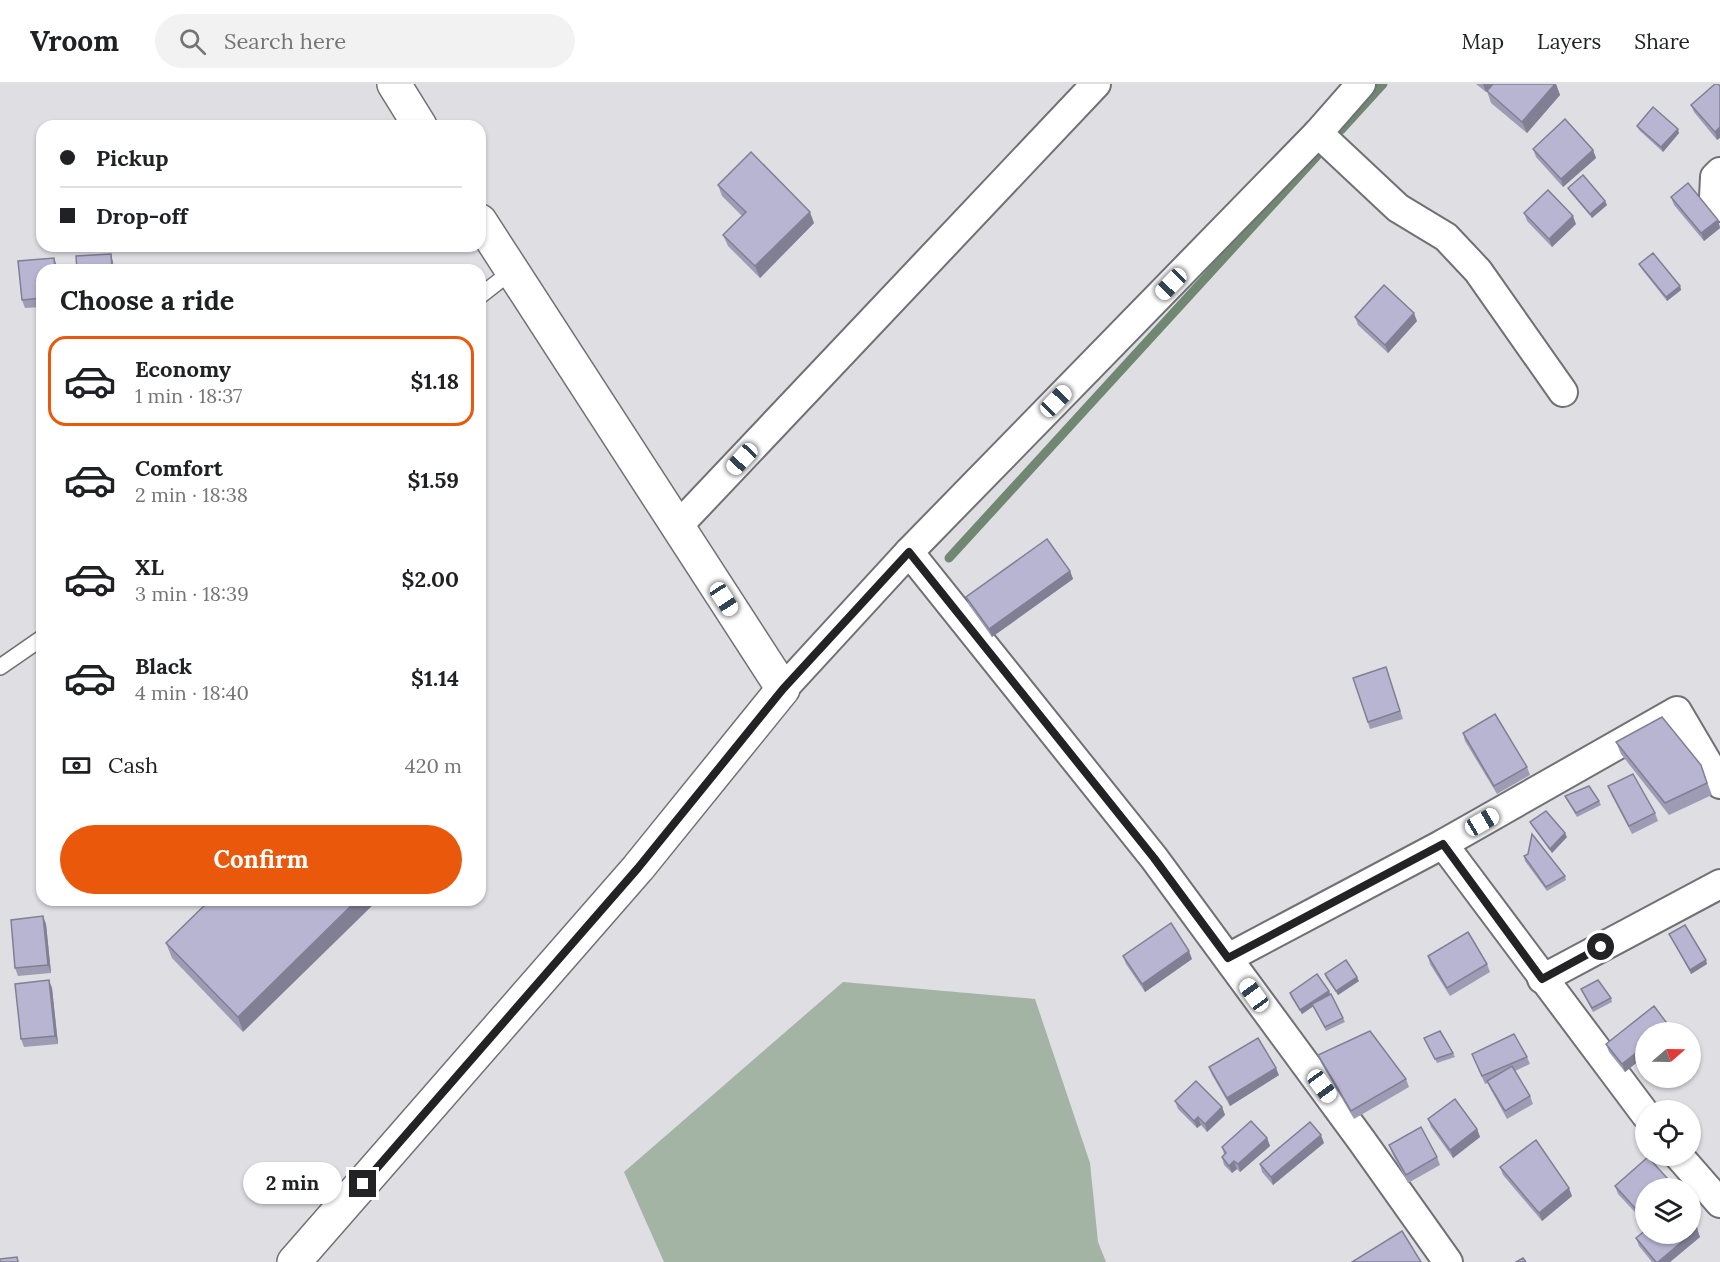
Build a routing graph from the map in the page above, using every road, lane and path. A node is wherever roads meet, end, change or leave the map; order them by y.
1 (394, 84) edge
2 (1096, 84) edge
3 (1361, 84) edge
4 (416, 120) edge
5 (1318, 133) junction
6 (1720, 172) edge
7 (1720, 207) edge
8 (486, 230) edge
9 (512, 271) junction
10 (486, 291) edge
11 (1563, 392) dead end
12 (677, 526) junction
13 (909, 552) junction
14 (36, 642) edge
15 (0, 667) edge
16 (783, 689) junction
17 (1720, 784) edge
18 (1443, 844) junction
19 (1720, 884) edge
20 (1228, 958) junction
21 (1542, 979) junction
22 (1635, 1101) edge
23 (1688, 1166) edge
24 (1720, 1203) edge
25 (294, 1262) edge
26 (1448, 1262) edge

1 - 4 main road
2 - 12 street
3 - 5 street
5 - 11 street
5 - 13 street
6 - 7 street
8 - 9 main road
9 - 10 lane
9 - 12 main road
12 - 16 main road
13 - 16 street
13 - 20 street
14 - 15 lane
16 - 25 main road
17 - 18 street
18 - 20 street
18 - 21 street
19 - 21 street
20 - 26 street
21 - 22 street
23 - 24 street

